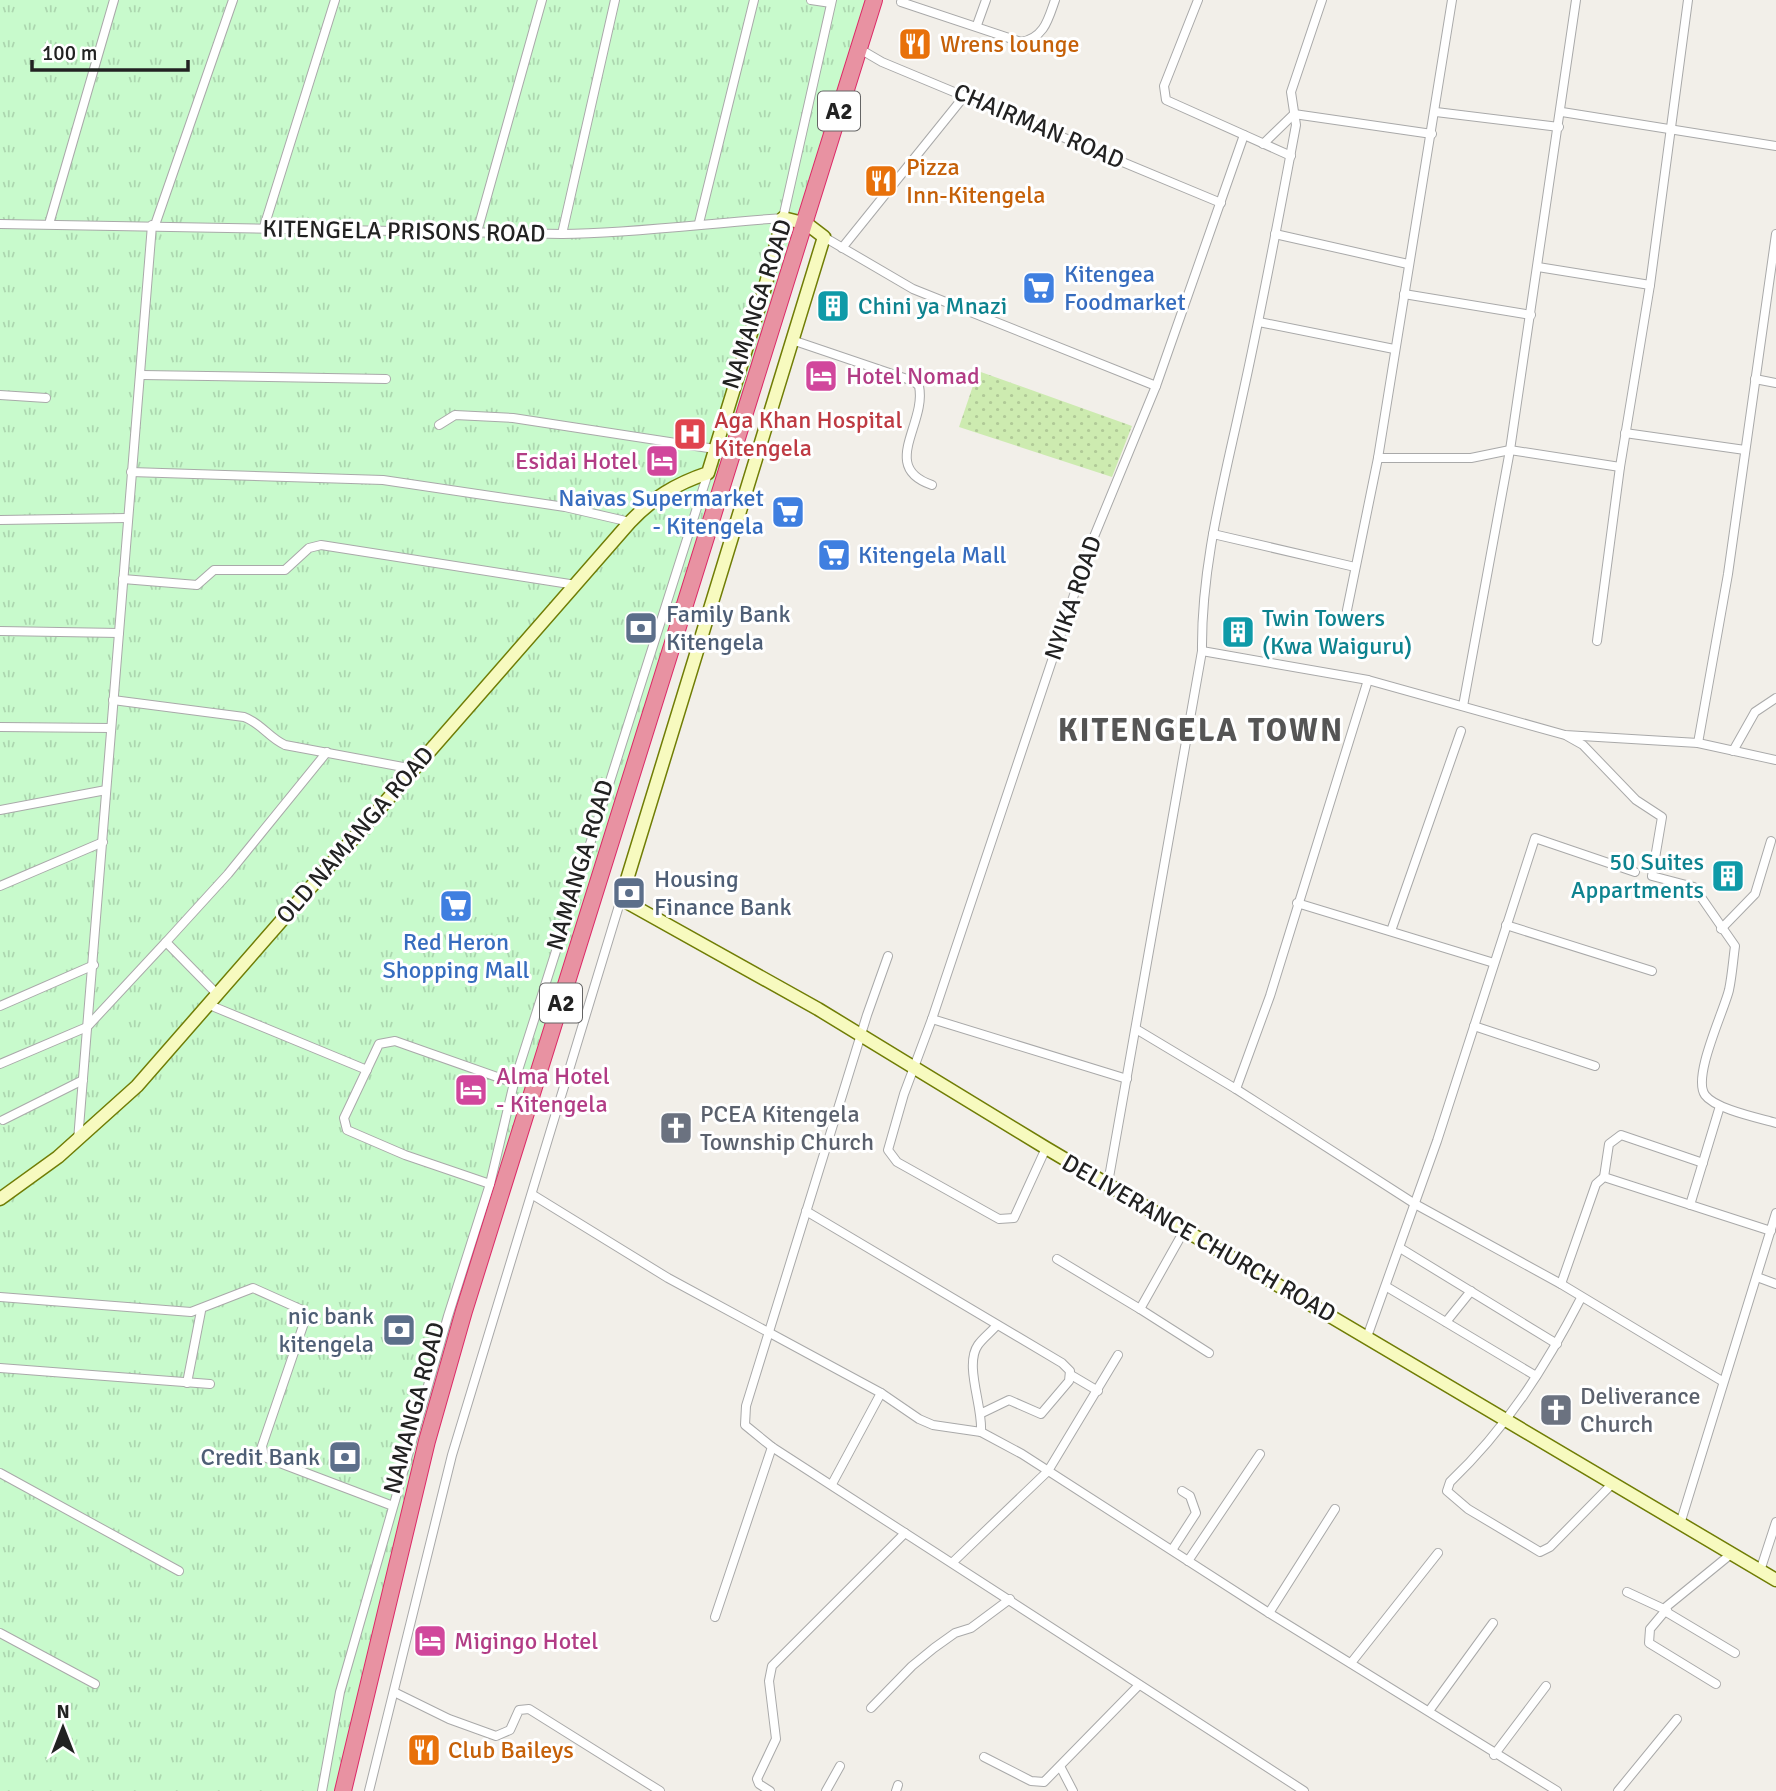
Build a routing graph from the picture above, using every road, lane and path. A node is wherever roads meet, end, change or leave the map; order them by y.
1 (114, 0) edge
2 (233, 0) edge
3 (335, 0) edge
4 (542, 0) edge
5 (615, 0) edge
6 (754, 0) edge
7 (811, 0) edge
8 (874, 0) edge
9 (986, 0) edge
10 (1055, 0) edge
11 (1198, 0) edge
12 (1322, 0) edge
13 (1452, 0) edge
14 (1576, 0) edge
15 (1688, 0) edge
16 (831, 2) edge
17 (901, 2) dead end
18 (977, 25) junction
19 (858, 48) junction
20 (965, 94) junction
21 (1436, 112) junction
22 (1562, 112) junction
23 (1294, 114) junction
24 (1559, 127) junction
25 (1671, 130) junction
26 (1432, 134) junction
27 (1244, 135) junction
28 (1263, 144) junction
29 (1776, 146) edge
30 (1290, 156) junction
31 (1220, 203) junction
32 (783, 218) junction
33 (699, 223) junction
34 (0, 224) edge
35 (807, 224) junction
36 (49, 225) junction
37 (153, 225) junction
38 (264, 227) junction
39 (477, 232) junction
40 (562, 234) junction
41 (1275, 234) junction
42 (1776, 234) edge
43 (824, 237) junction
44 (842, 248) junction
45 (1408, 264) junction
46 (1538, 267) junction
47 (1773, 281) edge
48 (1650, 285) junction
49 (1404, 294) junction
50 (1531, 315) junction
51 (1259, 322) junction
52 (792, 340) junction
53 (1394, 349) junction
54 (142, 375) junction
55 (386, 379) dead end
56 (1755, 379) junction
57 (1776, 383) edge
58 (1156, 386) junction
59 (0, 396) edge
60 (46, 398) dead end
61 (439, 425) dead end
62 (1625, 433) junction
63 (715, 449) junction
64 (1510, 450) junction
65 (1745, 450) junction
66 (1378, 458) junction
67 (1620, 467) junction
68 (131, 472) junction
69 (708, 473) junction
70 (932, 485) dead end
71 (127, 518) junction
72 (0, 520) edge
73 (630, 522) junction
74 (1213, 534) junction
75 (1356, 567) junction
76 (123, 579) junction
77 (576, 585) junction
78 (1347, 610) dead end
79 (0, 631) edge
80 (119, 633) junction
81 (1597, 641) dead end
82 (1202, 651) junction
83 (1368, 680) junction
84 (1776, 698) edge
85 (113, 700) junction
86 (1464, 706) junction
87 (630, 715) junction
88 (650, 718) junction
89 (0, 727) edge
90 (110, 727) junction
91 (1461, 731) dead end
92 (1565, 735) junction
93 (1698, 743) junction
94 (1733, 751) junction
95 (327, 752) junction
96 (1776, 760) edge
97 (414, 769) junction
98 (106, 790) junction
99 (0, 810) edge
100 (1771, 841) dead end
101 (103, 842) junction
102 (1634, 872) dead end
103 (581, 873) junction
104 (599, 878) junction
105 (0, 886) edge
106 (621, 899) junction
107 (1297, 903) junction
108 (1506, 925) junction
109 (1721, 929) junction
110 (1391, 931) junction
111 (166, 942) junction
112 (888, 957) dead end
113 (1494, 963) junction
114 (94, 965) junction
115 (1652, 971) dead end
116 (216, 993) junction
117 (207, 1004) junction
118 (0, 1006) edge
119 (932, 1019) junction
120 (1474, 1026) junction
121 (87, 1027) junction
122 (1136, 1029) junction
123 (861, 1036) junction
124 (0, 1064) edge
125 (915, 1066) junction
126 (1595, 1066) dead end
127 (367, 1070) junction
128 (1127, 1079) junction
129 (83, 1080) junction
130 (514, 1083) junction
131 (1236, 1089) junction
132 (1720, 1106) junction
133 (3, 1120) dead end
134 (1776, 1123) edge
135 (78, 1140) junction
136 (1046, 1148) junction
137 (1703, 1163) junction
138 (1604, 1177) junction
139 (1108, 1183) junction
140 (490, 1184) junction
141 (533, 1195) junction
142 (0, 1199) edge
143 (1415, 1204) junction
144 (1690, 1205) junction
145 (806, 1211) junction
146 (1776, 1213) edge
147 (1185, 1228) junction
148 (1771, 1231) junction
149 (1400, 1248) junction
150 (1057, 1259) dead end
151 (1758, 1277) junction
152 (1561, 1284) junction
153 (1776, 1284) edge
154 (1387, 1287) junction
155 (1471, 1291) junction
156 (0, 1297) edge
157 (1581, 1298) junction
158 (1140, 1309) junction
159 (201, 1311) junction
160 (1446, 1322) junction
161 (997, 1325) junction
162 (769, 1331) junction
163 (1367, 1337) junction
164 (1557, 1344) junction
165 (1209, 1353) dead end
166 (1118, 1355) dead end
167 (0, 1368) edge
168 (1071, 1375) junction
169 (1536, 1376) junction
170 (1723, 1381) junction
171 (187, 1382) junction
172 (210, 1384) dead end
173 (1098, 1391) junction
174 (881, 1393) junction
175 (982, 1413) junction
176 (1508, 1420) junction
177 (981, 1432) junction
178 (772, 1447) junction
179 (1260, 1454) dead end
180 (1048, 1471) junction
181 (0, 1473) edge
182 (1613, 1483) junction
183 (832, 1484) junction
184 (1182, 1491) dead end
185 (393, 1506) junction
186 (1335, 1509) dead end
187 (1776, 1522) edge
188 (1680, 1524) junction
189 (905, 1533) junction
190 (1172, 1550) junction
191 (1437, 1553) dead end
192 (1731, 1554) junction
193 (1188, 1561) junction
194 (953, 1562) junction
195 (179, 1571) dead end
196 (1760, 1571) junction
197 (1776, 1580) edge
198 (1627, 1592) dead end
199 (1010, 1599) junction
200 (1666, 1610) junction
201 (1269, 1613) junction
202 (715, 1617) dead end
203 (1493, 1623) dead end
204 (0, 1633) edge
205 (1735, 1653) dead end
206 (1351, 1662) junction
207 (95, 1684) dead end
208 (1716, 1684) dead end
209 (1139, 1685) junction
210 (1546, 1686) dead end
211 (394, 1692) junction
212 (872, 1708) dead end
213 (1429, 1711) junction
214 (1677, 1720) dead end
215 (1494, 1755) junction
216 (984, 1757) dead end
217 (840, 1766) dead end
218 (1061, 1768) junction
219 (347, 1788) edge
220 (322, 1791) edge
221 (369, 1791) edge
222 (660, 1791) edge
223 (770, 1791) edge
224 (825, 1791) edge
225 (1073, 1791) edge
226 (1304, 1791) edge
227 (1557, 1791) edge
228 (1618, 1791) edge

1 - 36 street
2 - 37 street
3 - 38 street
4 - 39 street
5 - 40 street
6 - 33 street
7 - 16 street
8 - 19 highway, NAMANGA ROAD / A2
9 - 18 street
10 - 18 street
11 - 27 street
12 - 23 street
13 - 21 street
14 - 22 street
15 - 25 street
16 - 32 street
17 - 18 street
19 - 20 street, CHAIRMAN ROAD
19 - 35 highway, NAMANGA ROAD / A2
20 - 31 street, CHAIRMAN ROAD
20 - 44 street
21 - 24 street
21 - 26 street
22 - 24 street
22 - 25 street
23 - 26 street
23 - 28 street
23 - 30 street
24 - 46 street
25 - 29 street
25 - 48 street
26 - 45 street
27 - 28 street
27 - 31 street, NYIKA ROAD
28 - 30 street
30 - 41 street
31 - 58 street, NYIKA ROAD
32 - 33 street, KITENGELA PRISONS ROAD
32 - 35 street, KITENGELA PRISONS ROAD
32 - 63 street
33 - 40 street, KITENGELA PRISONS ROAD
34 - 36 street, KITENGELA PRISONS ROAD
35 - 43 street
35 - 88 highway, NAMANGA ROAD / A2
36 - 37 street, KITENGELA PRISONS ROAD
37 - 38 street, KITENGELA PRISONS ROAD
37 - 54 street
38 - 39 street, KITENGELA PRISONS ROAD
39 - 40 street, KITENGELA PRISONS ROAD
41 - 45 street
41 - 51 street
42 - 47 street
43 - 44 street
43 - 52 street
44 - 58 street
45 - 49 street
46 - 48 street
46 - 50 street
47 - 56 street
48 - 62 street
49 - 50 street
49 - 53 street
50 - 64 street
51 - 53 street
51 - 74 street
52 - 70 street
52 - 106 street
53 - 66 street
54 - 55 street
54 - 68 street
56 - 57 street
56 - 65 street
58 - 119 street, NYIKA ROAD
59 - 60 street
61 - 63 street
62 - 65 street
62 - 67 street
63 - 69 street
64 - 66 street
64 - 67 street
64 - 86 street
65 - 93 street
66 - 75 street
67 - 81 street
68 - 71 street
68 - 73 street
69 - 73 street, OLD NAMANGA ROAD
69 - 87 street
71 - 72 street
71 - 76 street
73 - 77 street, OLD NAMANGA ROAD
74 - 75 street
74 - 82 street
75 - 78 street
76 - 77 street
76 - 80 street
77 - 97 street, OLD NAMANGA ROAD
79 - 80 street
80 - 85 street
82 - 83 street
82 - 122 street
83 - 86 street
83 - 107 street
84 - 94 street
85 - 90 street
85 - 95 street
86 - 92 street
87 - 88 street
87 - 103 street
88 - 104 highway, NAMANGA ROAD / A2
89 - 90 street
90 - 98 street
91 - 110 street
92 - 93 street
92 - 109 street
93 - 94 street
94 - 96 street
95 - 97 street
95 - 111 street
97 - 116 street, OLD NAMANGA ROAD
98 - 99 street
98 - 101 street
100 - 109 street
101 - 105 street
101 - 114 street
102 - 108 street
103 - 104 street
103 - 130 street
104 - 219 highway, NAMANGA ROAD / A2
106 - 123 street, DELIVERANCE CHURCH ROAD
106 - 141 street
107 - 110 street
107 - 131 street
108 - 113 street
108 - 115 street
109 - 132 street
110 - 113 street
111 - 116 street
111 - 121 street
112 - 123 street
113 - 120 street
114 - 118 street
114 - 121 street
116 - 117 street, OLD NAMANGA ROAD
117 - 127 street
117 - 135 street, OLD NAMANGA ROAD
119 - 125 street, NYIKA ROAD
119 - 128 street
120 - 126 street
120 - 143 street
121 - 124 street
121 - 129 street
122 - 128 street
122 - 131 street
123 - 125 street, DELIVERANCE CHURCH ROAD
123 - 145 street
125 - 136 street, DELIVERANCE CHURCH ROAD
125 - 136 street, NYIKA ROAD
127 - 130 street
127 - 140 street
128 - 139 street
129 - 133 street
129 - 135 street
130 - 140 street
131 - 143 street
132 - 134 street
132 - 137 street
135 - 142 street, OLD NAMANGA ROAD
136 - 139 street, DELIVERANCE CHURCH ROAD
137 - 138 street
137 - 144 street
138 - 144 street
138 - 152 street
139 - 147 street, DELIVERANCE CHURCH ROAD
140 - 185 street
141 - 162 street
141 - 211 street
143 - 149 street
143 - 152 street
144 - 148 street
145 - 161 street
145 - 162 street
146 - 148 street
147 - 158 street
147 - 163 street, DELIVERANCE CHURCH ROAD
148 - 151 street
149 - 154 street
149 - 155 street
150 - 158 street
151 - 153 street
151 - 170 street
152 - 157 street
154 - 160 street
154 - 163 street
155 - 160 street
155 - 164 street
156 - 159 street
157 - 164 street
157 - 170 street
158 - 165 street
159 - 171 street
159 - 185 street
160 - 169 street
161 - 168 street
161 - 175 street
162 - 174 street
162 - 178 street
163 - 176 street, DELIVERANCE CHURCH ROAD
164 - 169 street
166 - 173 street
167 - 171 street
168 - 173 street
168 - 175 street
169 - 176 street
170 - 188 street
171 - 172 street
173 - 180 street
174 - 177 street
174 - 183 street
175 - 177 street
176 - 182 street, DELIVERANCE CHURCH ROAD
176 - 182 street
177 - 180 street
178 - 183 street
178 - 202 street
179 - 193 street
180 - 190 street
180 - 194 street
181 - 195 street
182 - 188 street, DELIVERANCE CHURCH ROAD
183 - 189 street
184 - 190 street
185 - 220 street
186 - 201 street
187 - 196 street
188 - 192 street, DELIVERANCE CHURCH ROAD
189 - 194 street
189 - 223 street
190 - 193 street
191 - 206 street
192 - 196 street, DELIVERANCE CHURCH ROAD
192 - 200 street
193 - 201 street
194 - 199 street
196 - 197 street, DELIVERANCE CHURCH ROAD
198 - 200 street
199 - 209 street
199 - 212 street
200 - 205 street
200 - 208 street
201 - 206 street
203 - 213 street
204 - 207 street
206 - 213 street
209 - 218 street
209 - 226 street
210 - 215 street
211 - 221 street
211 - 222 street
213 - 215 street
214 - 228 street
215 - 227 street
216 - 218 street
217 - 224 street
218 - 225 street

